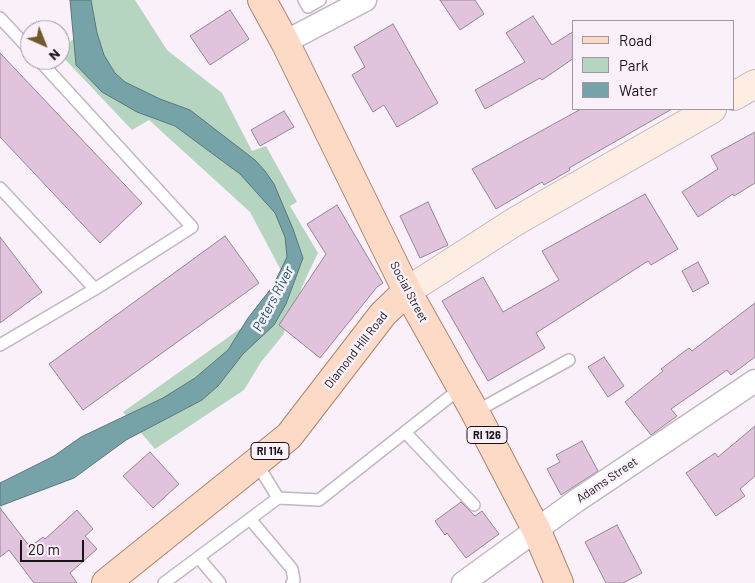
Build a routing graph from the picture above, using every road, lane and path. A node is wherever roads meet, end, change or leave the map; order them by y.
1 (262, 0) edge
2 (304, 0) edge
3 (320, 0) edge
4 (365, 0) edge
5 (0, 18) edge
6 (20, 39) edge
7 (285, 42) junction
8 (48, 70) edge
9 (755, 84) edge
10 (735, 95) edge
11 (710, 110) edge
12 (0, 188) edge
13 (95, 288) junction
14 (407, 291) junction
15 (0, 345) edge
16 (568, 360) dead end
17 (755, 381) edge
18 (462, 387) junction
19 (475, 412) junction
20 (405, 432) junction
21 (256, 462) junction
22 (278, 498) junction
23 (474, 504) dead end
24 (250, 519) junction
25 (536, 529) junction
26 (199, 558) junction
27 (106, 583) edge
28 (164, 583) edge
29 (220, 583) edge
30 (292, 583) edge
31 (463, 583) edge
32 (559, 583) edge

1 - 7 main road, Social Street
2 - 3 lane
4 - 7 street
5 - 6 lane
7 - 14 main road, Social Street
8 - 13 lane
9 - 10 main road
11 - 14 main road, Diamond Hill Road / RI 114
12 - 13 lane
13 - 15 lane
14 - 18 main road, Social Street / RI 126
14 - 21 main road, Diamond Hill Road / RI 114
16 - 19 lane
17 - 25 street, Adams Street
18 - 19 main road, Social Street / RI 126
18 - 20 lane
19 - 25 main road, Social Street / RI 126
20 - 22 lane
20 - 23 lane
21 - 22 lane
21 - 27 main road, Diamond Hill Road / RI 114
22 - 24 lane
24 - 26 lane
24 - 30 lane
25 - 31 street, Adams Street
25 - 32 main road, Social Street / RI 126
26 - 28 lane
26 - 29 lane

